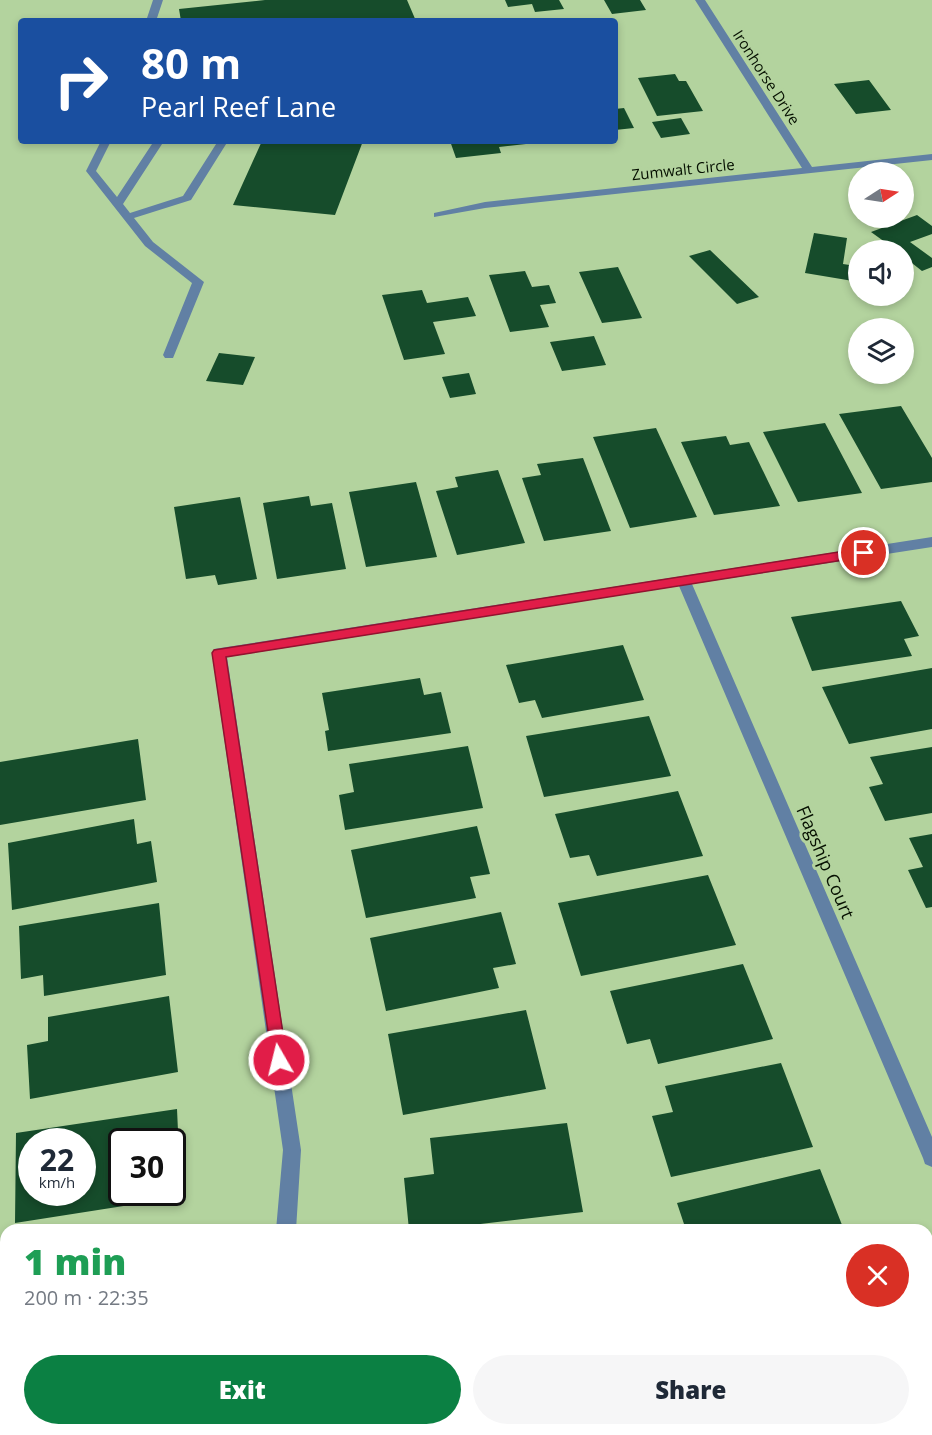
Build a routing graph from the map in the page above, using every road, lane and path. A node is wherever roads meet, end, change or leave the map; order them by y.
1 (158, 0) edge
2 (700, 0) edge
3 (153, 18) edge
4 (104, 144) edge
5 (157, 144) edge
6 (221, 144) edge
7 (932, 157) edge
8 (809, 171) junction
9 (118, 204) junction
10 (438, 215) dead end
11 (127, 217) junction
12 (169, 355) dead end
13 (932, 542) edge
14 (684, 581) junction
15 (932, 1158) edge
16 (286, 1224) edge

1 - 3 street
2 - 8 street, Ironhorse Drive
4 - 9 street
5 - 9 street
6 - 11 street
7 - 8 street, Zumwalt Circle
8 - 10 street, Zumwalt Circle
9 - 11 street
11 - 12 street
13 - 14 street
14 - 15 street, Flagship Court
14 - 16 street

